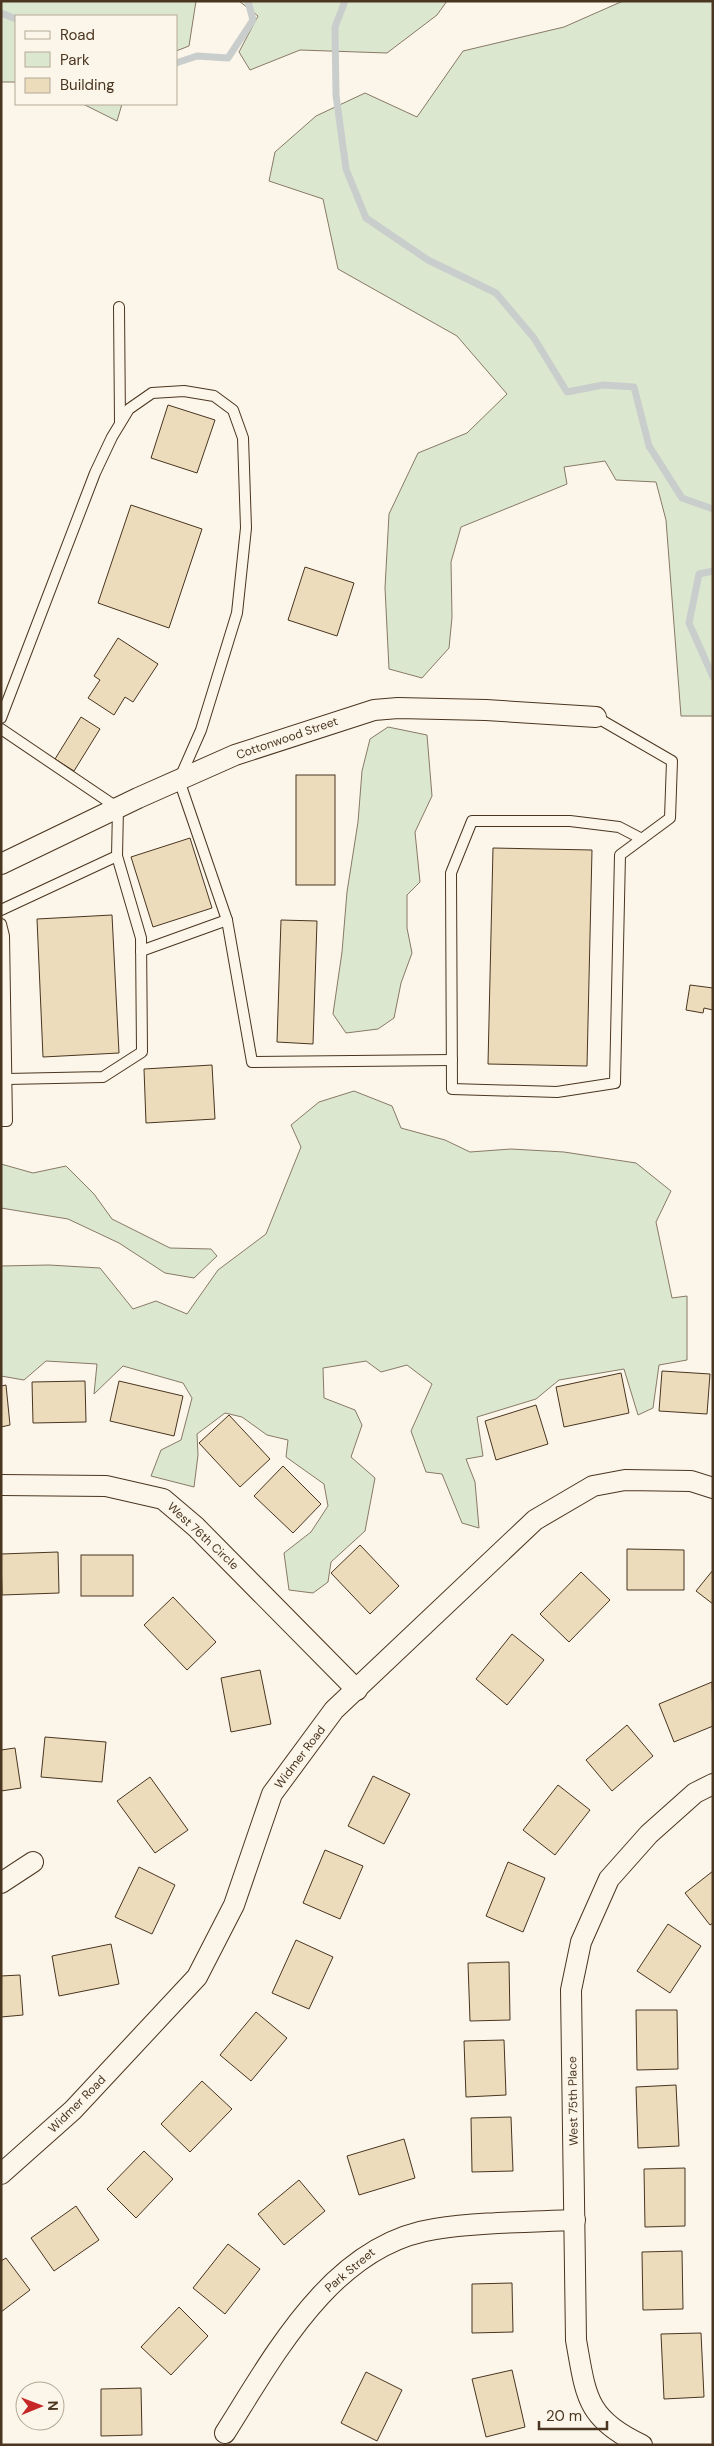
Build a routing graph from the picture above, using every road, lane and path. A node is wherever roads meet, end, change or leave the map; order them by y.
1 (119, 307) dead end
2 (120, 424) junction
3 (596, 717) joint
4 (1, 718) edge
5 (1, 729) edge
6 (179, 780) junction
7 (118, 808) junction
8 (642, 839) junction
9 (117, 856) junction
10 (1, 864) edge
11 (1, 910) edge
12 (227, 920) junction
13 (1, 924) edge
14 (141, 951) junction
15 (3, 1021) edge
16 (452, 1060) junction
17 (7, 1079) junction
18 (1, 1121) edge
19 (1, 1485) edge
20 (713, 1488) edge
21 (357, 1690) junction
22 (713, 1784) edge
23 (33, 1862) dead end
24 (1, 1883) edge
25 (1, 2174) edge
26 (575, 2220) junction
27 (224, 2433) dead end
28 (642, 2445) edge

1 - 2 lane
2 - 4 lane
2 - 6 lane
3 - 6 street, Cottonwood Street
3 - 8 lane
5 - 7 lane
6 - 7 street, Cottonwood Street
6 - 12 lane
7 - 9 lane
7 - 10 street, Cottonwood Street
8 - 16 lane
8 - 16 lane
9 - 11 lane
9 - 14 lane
12 - 14 lane
12 - 16 lane
13 - 15 lane
14 - 17 lane
15 - 17 lane
17 - 18 lane
19 - 21 street, West 76th Circle
20 - 21 street, Widmer Road
21 - 25 street, Widmer Road
22 - 26 street, West 75th Place
23 - 24 street
26 - 27 street, Park Street
26 - 28 street, West 75th Place

